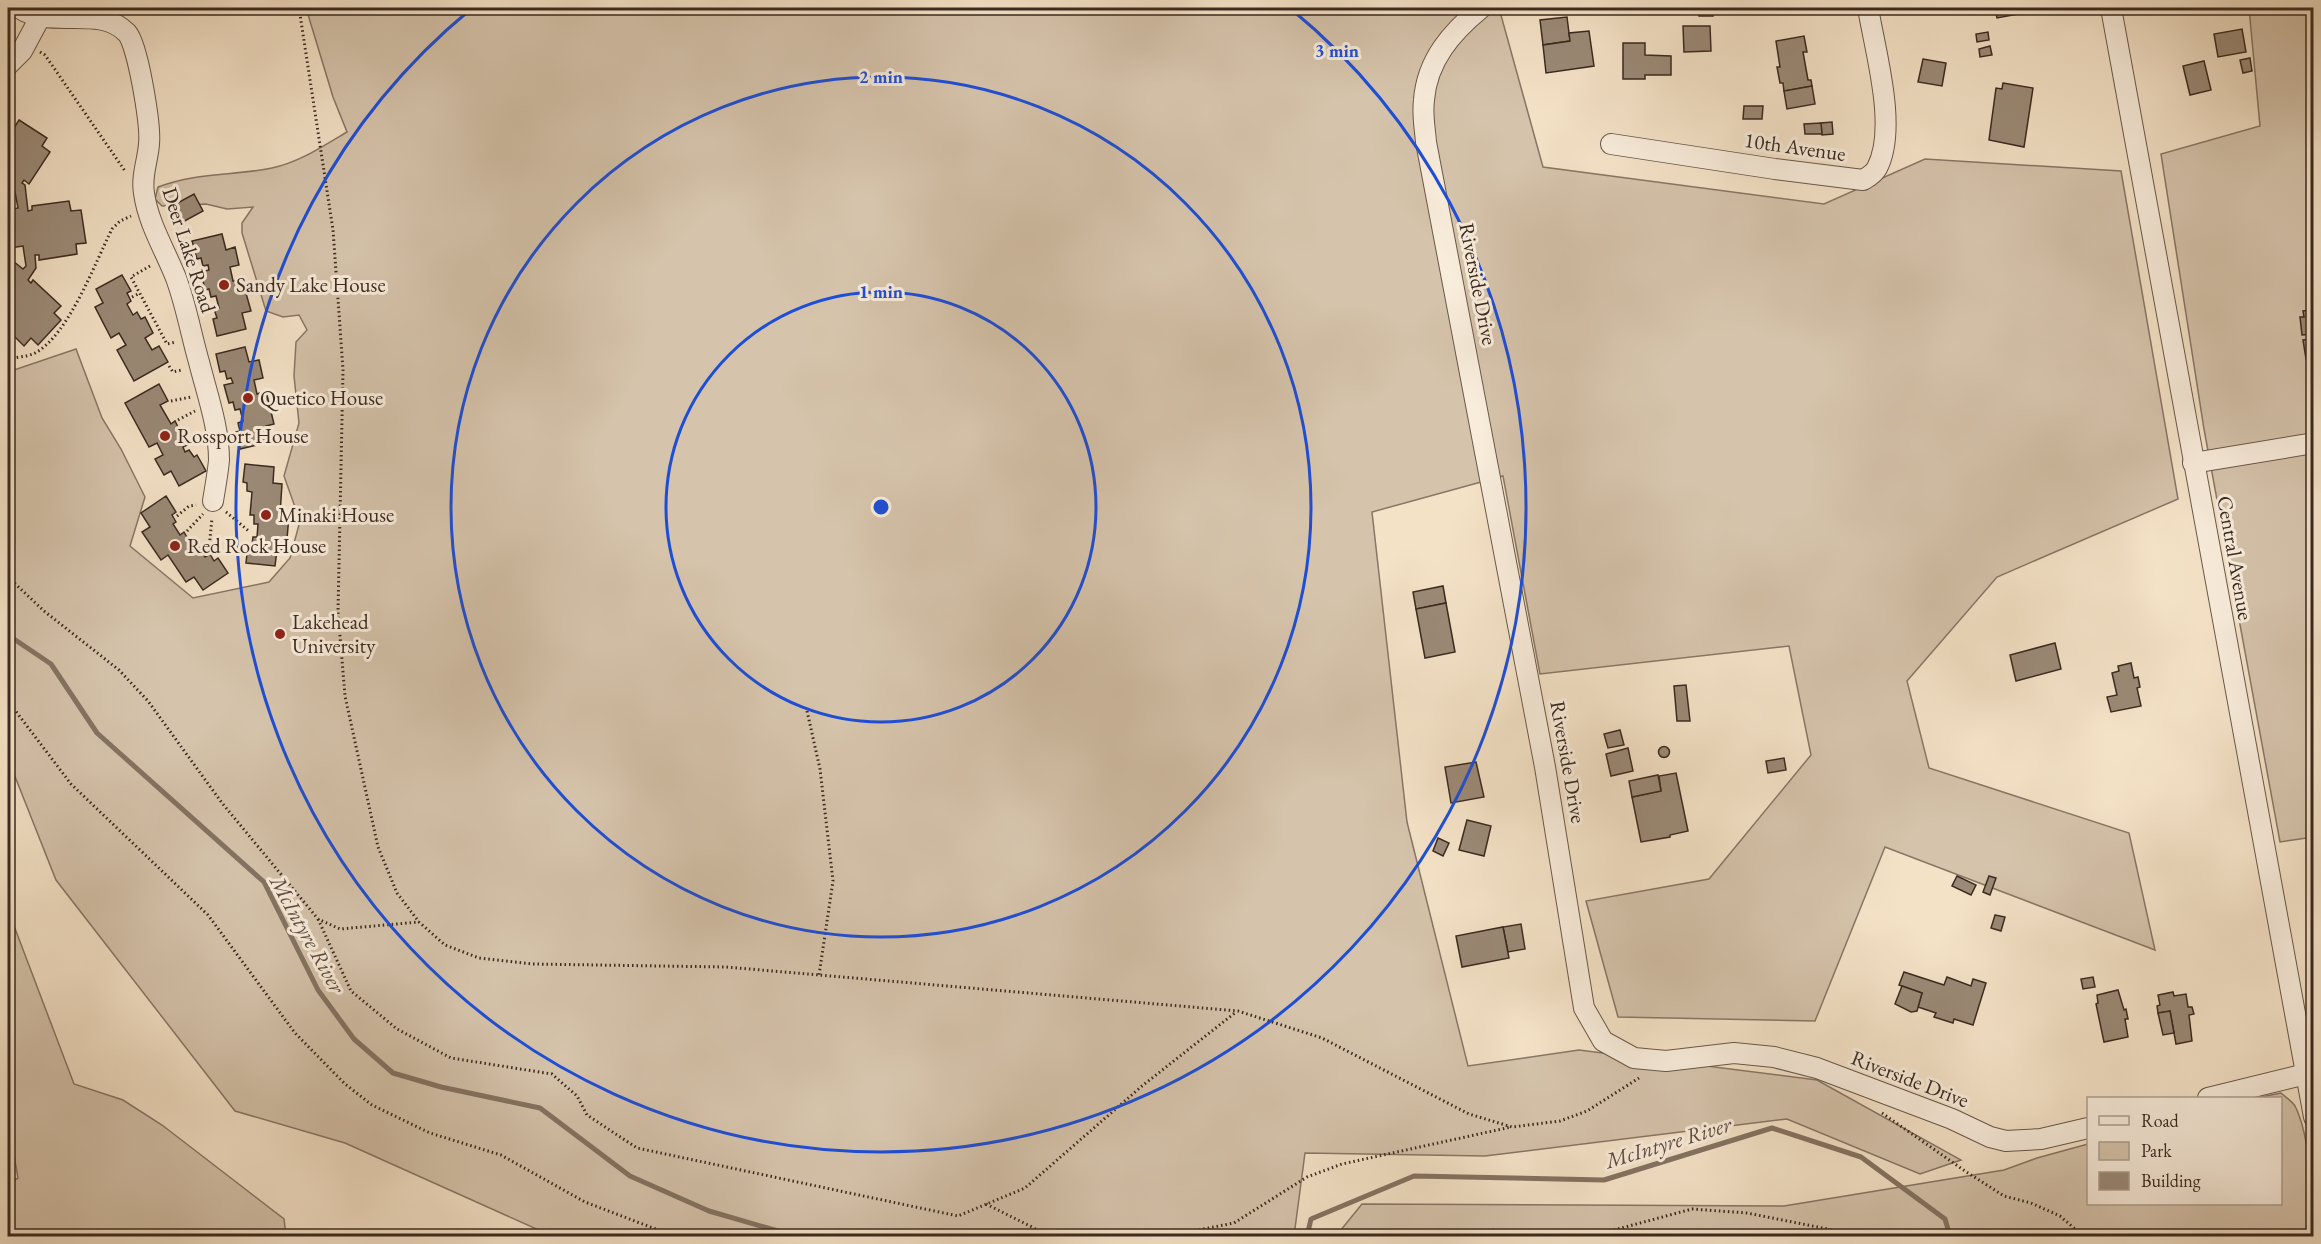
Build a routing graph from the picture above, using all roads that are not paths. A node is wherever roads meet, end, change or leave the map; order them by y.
1 (19, 8) edge
2 (1481, 8) edge
3 (1868, 8) edge
4 (2111, 8) edge
5 (42, 12) edge
6 (10, 66) edge
7 (1611, 144) dead end
8 (2313, 443) edge
9 (2193, 463) junction
10 (213, 501) road end
11 (2309, 1073) edge
12 (2212, 1097) edge
13 (2313, 1117) edge
14 (2087, 1128) edge

1 - 5 street
2 - 14 street, Riverside Drive
3 - 7 street, 10th Avenue
4 - 9 street, Central Avenue
5 - 6 street
5 - 10 street, Deer Lake Road
8 - 9 street
9 - 11 street, Central Avenue
11 - 12 street
11 - 13 street, Central Avenue

